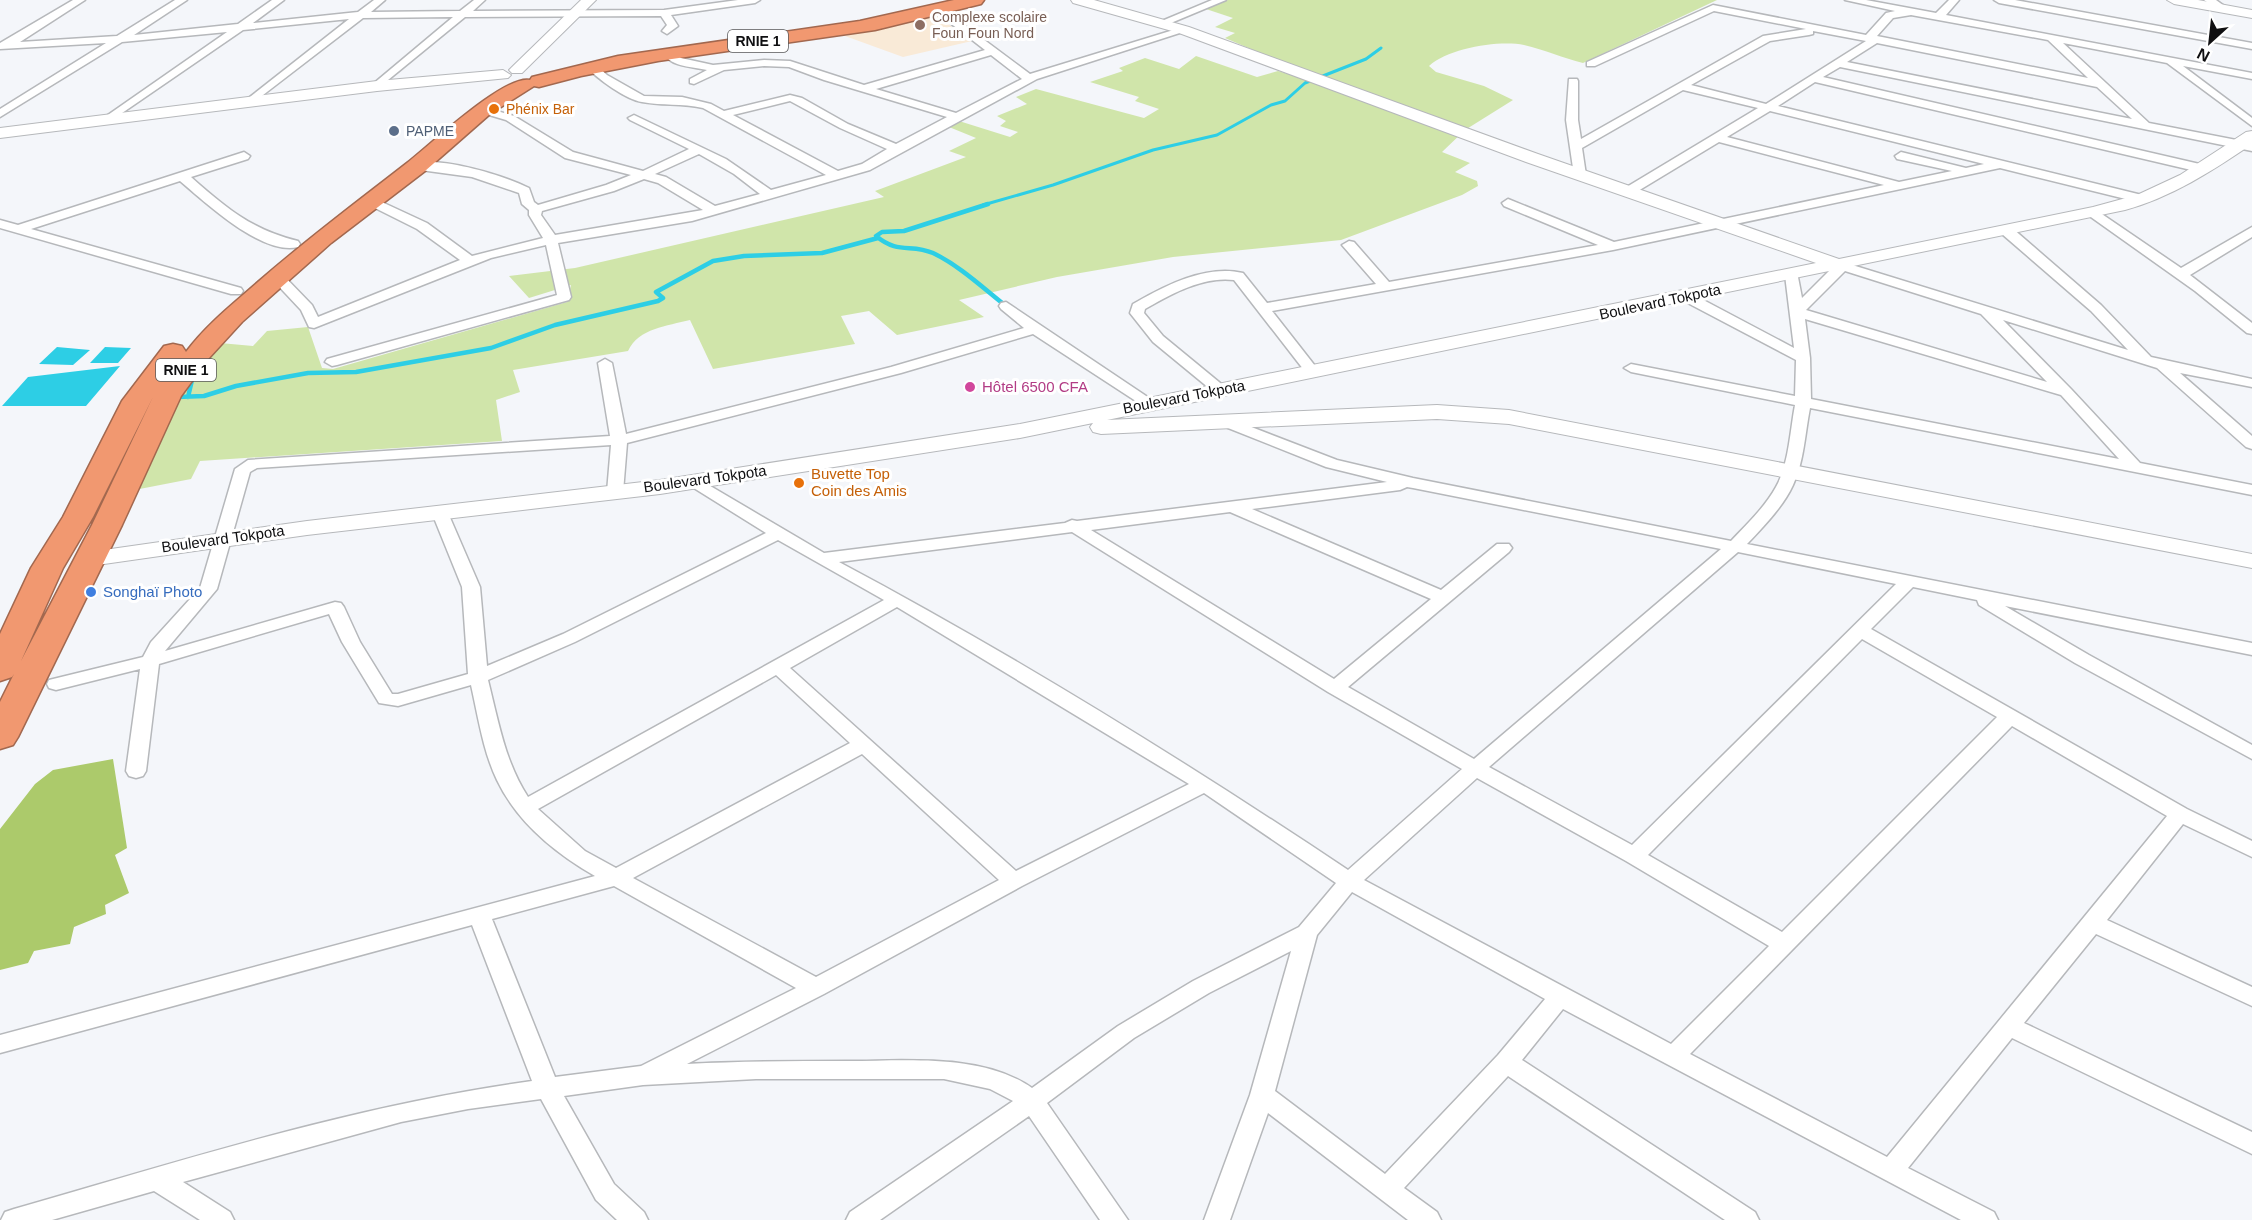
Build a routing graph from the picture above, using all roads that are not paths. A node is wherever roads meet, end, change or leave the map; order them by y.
1 (80, 0) edge
2 (182, 0) edge
3 (279, 0) edge
4 (380, 0) edge
5 (480, 0) edge
6 (589, 0) edge
7 (755, 0) edge
8 (961, 0) edge
9 (975, 0) edge
10 (1078, 0) edge
11 (1221, 0) edge
12 (1850, 0) edge
13 (1954, 0) edge
14 (1999, 0) edge
15 (2174, 0) edge
16 (2209, 0) edge
17 (2024, 2) edge
18 (1876, 5) junction
19 (2222, 8) junction
20 (940, 10) junction
21 (1917, 12) junction
22 (664, 13) junction
23 (465, 14) junction
24 (2252, 14) edge
25 (360, 15) junction
26 (574, 15) junction
27 (1890, 15) junction
28 (1939, 16) junction
29 (1162, 23) junction
30 (1791, 23) junction
31 (235, 29) junction
32 (1825, 29) junction
33 (1184, 30) junction
34 (667, 32) dead end
35 (1767, 38) junction
36 (2051, 38) junction
37 (123, 39) junction
38 (1872, 39) junction
39 (2252, 46) edge
40 (2, 47) edge
41 (994, 51) junction
42 (669, 54) junction
43 (2168, 60) junction
44 (1838, 63) junction
45 (1591, 64) dead end
46 (592, 67) junction
47 (720, 68) junction
48 (2252, 76) edge
49 (519, 77) junction
50 (1812, 78) junction
51 (1029, 79) junction
52 (694, 81) dead end
53 (1573, 81) dead end
54 (2101, 84) junction
55 (378, 86) junction
56 (1680, 86) junction
57 (866, 88) junction
58 (250, 102) junction
59 (1767, 108) junction
60 (483, 110) junction
61 (0, 114) edge
62 (725, 114) junction
63 (958, 117) junction
64 (634, 118) dead end
65 (109, 119) junction
66 (2252, 123) edge
67 (2145, 124) junction
68 (0, 133) edge
69 (1718, 138) junction
70 (2248, 142) edge
71 (1576, 146) junction
72 (699, 149) junction
73 (896, 149) junction
74 (244, 156) dead end
75 (1901, 156) dead end
76 (2001, 164) junction
77 (417, 166) junction
78 (2204, 169) junction
79 (1970, 171) junction
80 (646, 174) junction
81 (836, 175) junction
82 (1580, 175) junction
83 (182, 176) junction
84 (1899, 185) junction
85 (1629, 191) junction
86 (769, 195) junction
87 (2142, 199) junction
88 (371, 201) junction
89 (1508, 203) dead end
90 (536, 209) junction
91 (714, 211) junction
92 (2093, 212) junction
93 (0, 224) edge
94 (1719, 224) junction
95 (18, 229) junction
96 (2007, 231) junction
97 (2252, 231) edge
98 (551, 240) junction
99 (293, 244) junction
100 (1349, 245) dead end
101 (1613, 246) junction
102 (469, 260) junction
103 (1839, 265) junction
104 (1792, 274) junction
105 (2180, 275) junction
106 (277, 277) junction
107 (1385, 286) junction
108 (236, 291) junction
109 (1687, 297) junction
110 (1006, 306) dead end
111 (1264, 308) junction
112 (1986, 311) junction
113 (1796, 312) junction
114 (1035, 329) junction
115 (2252, 330) edge
116 (1803, 358) junction
117 (2146, 360) junction
118 (332, 362) dead end
119 (605, 363) dead end
120 (2162, 365) junction
121 (1631, 368) dead end
122 (1312, 371) junction
123 (2252, 382) edge
124 (1220, 390) junction
125 (2066, 392) junction
126 (1150, 404) junction
127 (1803, 404) junction
128 (1223, 421) junction
129 (1020, 430) junction
130 (619, 440) junction
131 (2252, 444) edge
132 (2134, 466) junction
133 (1791, 471) junction
134 (695, 482) junction
135 (1413, 483) junction
136 (2252, 490) edge
137 (615, 492) junction
138 (1231, 506) junction
139 (440, 513) junction
140 (1072, 525) junction
141 (779, 533) junction
142 (221, 539) junction
143 (1735, 546) junction
144 (1503, 548) dead end
145 (90, 559) junction
146 (821, 559) junction
147 (2249, 561) edge
148 (1910, 580) junction
149 (1971, 594) junction
150 (1443, 598) junction
151 (897, 600) junction
152 (1860, 630) junction
153 (2227, 645) junction
154 (2252, 649) edge
155 (2252, 658) edge
156 (150, 661) junction
157 (778, 667) junction
158 (0, 669) edge
159 (478, 677) junction
160 (56, 684) dead end
161 (1335, 688) junction
162 (2010, 717) junction
163 (0, 737) edge
164 (864, 744) junction
165 (2252, 753) edge
166 (1474, 768) junction
167 (136, 771) dead end
168 (1205, 784) junction
169 (525, 808) junction
170 (2180, 814) junction
171 (2252, 850) edge
172 (1634, 856) junction
173 (615, 878) junction
174 (1014, 881) junction
175 (1349, 881) junction
176 (478, 915) junction
177 (2093, 922) junction
178 (1307, 933) junction
179 (1786, 945) junction
180 (816, 988) junction
181 (1560, 997) junction
182 (2252, 997) edge
183 (2009, 1026) junction
184 (0, 1044) edge
185 (1673, 1057) junction
186 (1506, 1062) junction
187 (643, 1075) junction
188 (547, 1088) junction
189 (1262, 1095) junction
190 (1032, 1101) junction
191 (2252, 1144) edge
192 (1890, 1172) junction
193 (157, 1179) junction
194 (1386, 1189) junction
195 (14, 1220) edge
196 (221, 1220) edge
197 (634, 1220) edge
198 (859, 1220) edge
199 (1114, 1220) edge
200 (1217, 1220) edge
201 (1428, 1220) edge
202 (1746, 1220) edge
203 (1985, 1220) edge

1 - 40 street
2 - 37 street
3 - 31 street
4 - 25 street
5 - 23 street
6 - 26 street
7 - 22 street
8 - 49 highway, RNIE 1
9 - 20 highway, RNIE 1
10 - 29 street
11 - 29 street
12 - 18 street
13 - 28 street
14 - 17 street
15 - 19 street
16 - 19 street
17 - 39 street
18 - 21 street
18 - 27 street
19 - 24 street
20 - 41 street
20 - 42 highway, RNIE 1
21 - 27 street
21 - 28 street
22 - 26 street
22 - 34 street
23 - 25 street
23 - 26 street
23 - 55 street
25 - 31 street
25 - 58 street
26 - 49 street
27 - 38 street
28 - 36 street
29 - 33 street
30 - 32 street
30 - 35 street
30 - 45 street
31 - 37 street
31 - 65 street
32 - 35 street
32 - 38 street
33 - 51 street
33 - 82 street
35 - 56 street
36 - 43 street
36 - 54 street
37 - 40 street
37 - 61 street
38 - 44 street
38 - 54 street
41 - 51 street
41 - 57 street
42 - 46 highway, RNIE 1
42 - 47 street
43 - 48 street
43 - 66 street
44 - 50 street
44 - 67 street
46 - 49 highway, RNIE 1
46 - 62 street
47 - 52 street
47 - 57 street
49 - 55 street
49 - 60 highway, RNIE 1
49 - 99 highway, RNIE 1
50 - 59 street
50 - 78 street
51 - 63 street
53 - 71 street
54 - 67 street
55 - 58 street
56 - 59 street
56 - 71 street
57 - 63 street
58 - 65 street
59 - 69 street
59 - 76 street
60 - 77 highway, RNIE 1
60 - 80 street
62 - 73 street
62 - 81 street
63 - 73 street
64 - 72 street
65 - 68 street
67 - 70 street
69 - 84 street
69 - 85 street
70 - 78 street, Boulevard Tokpota
71 - 82 street
72 - 80 street
72 - 86 street
73 - 81 street
74 - 83 street
75 - 79 street
76 - 79 street
76 - 87 street
77 - 88 highway, RNIE 1
77 - 90 street
78 - 87 street, Boulevard Tokpota
79 - 84 street
80 - 90 street
80 - 91 street
81 - 86 street
82 - 85 street
83 - 95 street
83 - 99 street
84 - 94 street
85 - 94 street
86 - 91 street
87 - 92 street, Boulevard Tokpota
88 - 102 street
88 - 106 highway, RNIE 1
89 - 101 street
90 - 98 street
91 - 98 street
92 - 96 street, Boulevard Tokpota
92 - 105 street
93 - 95 street
94 - 101 street
94 - 103 street
95 - 108 street
96 - 103 street, Boulevard Tokpota
96 - 117 street
97 - 105 street
98 - 102 street
98 - 118 street
99 - 108 highway, RNIE 1
100 - 107 street
101 - 107 street
102 - 106 street
103 - 104 street, Boulevard Tokpota
103 - 112 street
103 - 113 street
104 - 109 street, Boulevard Tokpota
104 - 113 street
105 - 115 street
106 - 145 highway, RNIE 1
107 - 111 street
108 - 158 highway, RNIE 1
109 - 116 street
109 - 122 street, Boulevard Tokpota
110 - 114 street
111 - 122 street
111 - 124 street
112 - 117 street
112 - 125 street
113 - 116 street
113 - 125 street
114 - 126 street
114 - 130 street
116 - 127 street
117 - 120 street
119 - 130 street
120 - 123 street
120 - 131 street
121 - 127 street
122 - 124 street, Boulevard Tokpota
124 - 126 street, Boulevard Tokpota
125 - 132 street
126 - 129 street, Boulevard Tokpota
127 - 132 street
127 - 133 street
128 - 129 street
128 - 133 street
128 - 135 street
129 - 134 street, Boulevard Tokpota
130 - 137 street
130 - 142 street
132 - 136 street
133 - 143 street
133 - 147 street
134 - 137 street, Boulevard Tokpota
134 - 141 street
135 - 138 street
135 - 143 street
137 - 139 street, Boulevard Tokpota
138 - 140 street
138 - 150 street
139 - 142 street, Boulevard Tokpota
139 - 159 street
140 - 146 street
140 - 161 street
141 - 146 street
141 - 159 street
142 - 145 street, Boulevard Tokpota
142 - 156 street
143 - 148 street
143 - 166 street
144 - 150 street
145 - 163 highway, RNIE 1
146 - 151 street
148 - 149 street
148 - 152 street
149 - 153 street
149 - 165 street
150 - 161 street
151 - 157 street
151 - 168 street
152 - 162 street
152 - 172 street
153 - 154 street
153 - 155 street
156 - 159 street
156 - 160 street
156 - 167 street
157 - 164 street
157 - 169 street
159 - 169 street
161 - 166 street
162 - 170 street
162 - 179 street
164 - 173 street
164 - 174 street
166 - 172 street
166 - 175 street
168 - 174 street
168 - 175 street
169 - 173 street
170 - 171 street
170 - 177 street
172 - 179 street
173 - 176 street
173 - 180 street
174 - 180 street
175 - 178 street
175 - 181 street
176 - 184 street
176 - 188 street
177 - 182 street
177 - 183 street
178 - 189 street
178 - 190 street
179 - 185 street
180 - 187 street
181 - 185 street
181 - 186 street
183 - 191 street
183 - 192 street
185 - 192 street
186 - 194 street
186 - 202 street
187 - 188 street
187 - 190 street
188 - 193 street
188 - 197 street
189 - 194 street
189 - 200 street
190 - 198 street
190 - 199 street
192 - 203 street
193 - 195 street
193 - 196 street
194 - 201 street

